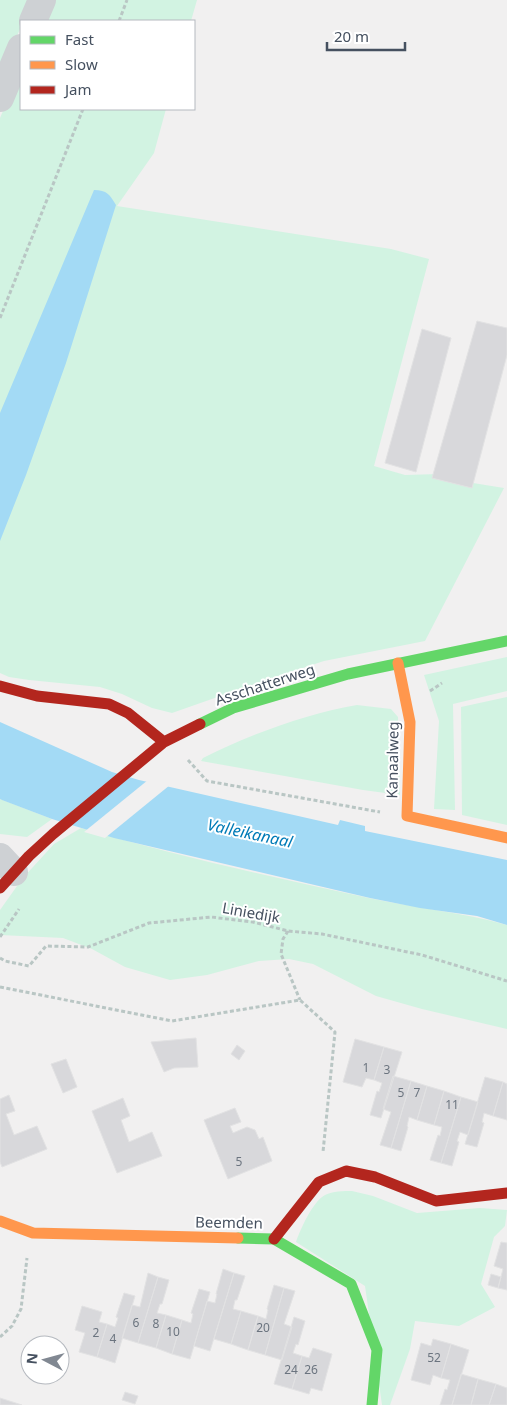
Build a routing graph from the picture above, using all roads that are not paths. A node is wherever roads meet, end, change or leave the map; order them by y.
1 (42, 0) edge
2 (33, 20) edge
3 (20, 50) edge
4 (0, 98) edge
5 (507, 641) edge
6 (398, 664) junction
7 (0, 686) edge
8 (164, 742) junction
9 (507, 838) edge
10 (5, 872) edge
11 (507, 1193) edge
12 (0, 1221) edge
13 (274, 1239) junction
14 (372, 1405) edge

1 - 2 street
3 - 4 street
5 - 6 street, Asschatterweg
6 - 8 street, Asschatterweg
6 - 9 street, Kanaalweg
7 - 8 street
8 - 10 street, Asschatterweg
11 - 13 street
12 - 13 street, Beemden
13 - 14 street, Beemden

